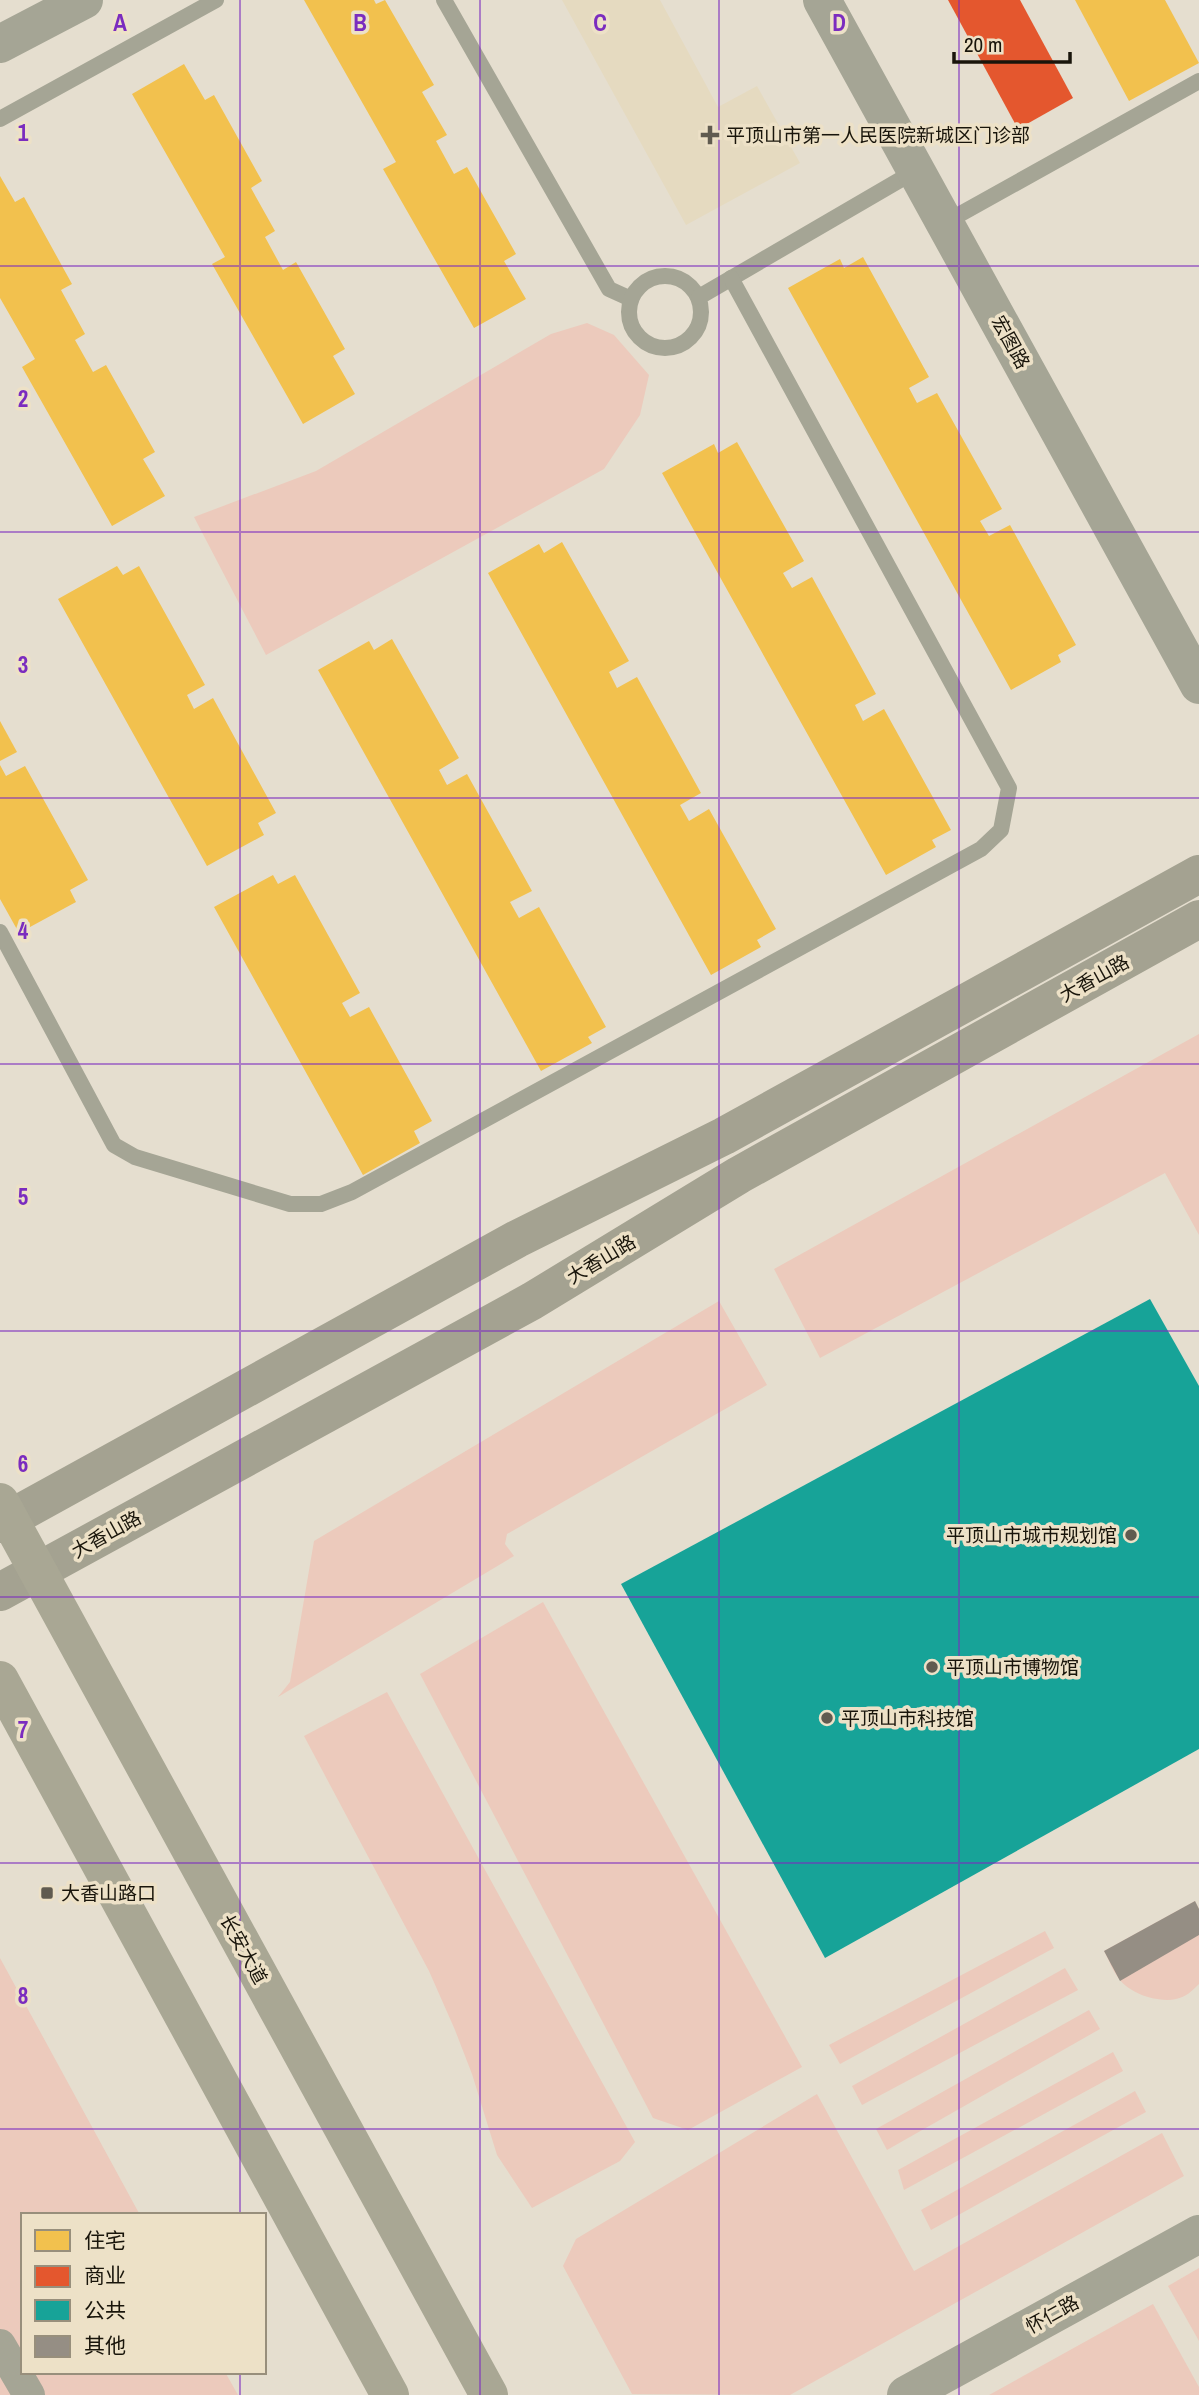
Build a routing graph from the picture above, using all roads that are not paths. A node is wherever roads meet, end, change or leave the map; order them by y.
1 (84, 0) edge
2 (216, 0) edge
3 (444, 0) edge
4 (822, 0) edge
5 (0, 44) edge
6 (1199, 81) edge
7 (0, 119) edge
8 (917, 170) junction
9 (946, 222) junction
10 (731, 278) junction
11 (699, 297) junction
12 (631, 299) junction
13 (1199, 685) edge
14 (1199, 873) edge
15 (1199, 919) edge
16 (0, 932) edge
17 (3, 1515) edge
18 (38, 1572) junction
19 (0, 1592) edge
20 (0, 1680) edge
21 (1199, 2234) edge
22 (0, 2345) edge
23 (29, 2395) edge
24 (390, 2395) edge
25 (489, 2395) edge
26 (906, 2395) edge

1 - 5 street
2 - 7 lane
3 - 12 lane
4 - 8 street, 宏图路
6 - 9 lane
8 - 9 street, 宏图路
8 - 10 lane
9 - 13 street, 宏图路
10 - 11 lane
10 - 16 lane
11 - 12 lane
11 - 12 lane
14 - 17 main road
15 - 18 main road, 大香山路
17 - 18 main road, 长安大道
18 - 19 main road, 大香山路
18 - 25 main road, 长安大道
20 - 24 main road
21 - 26 street, 怀仁路
22 - 23 street

